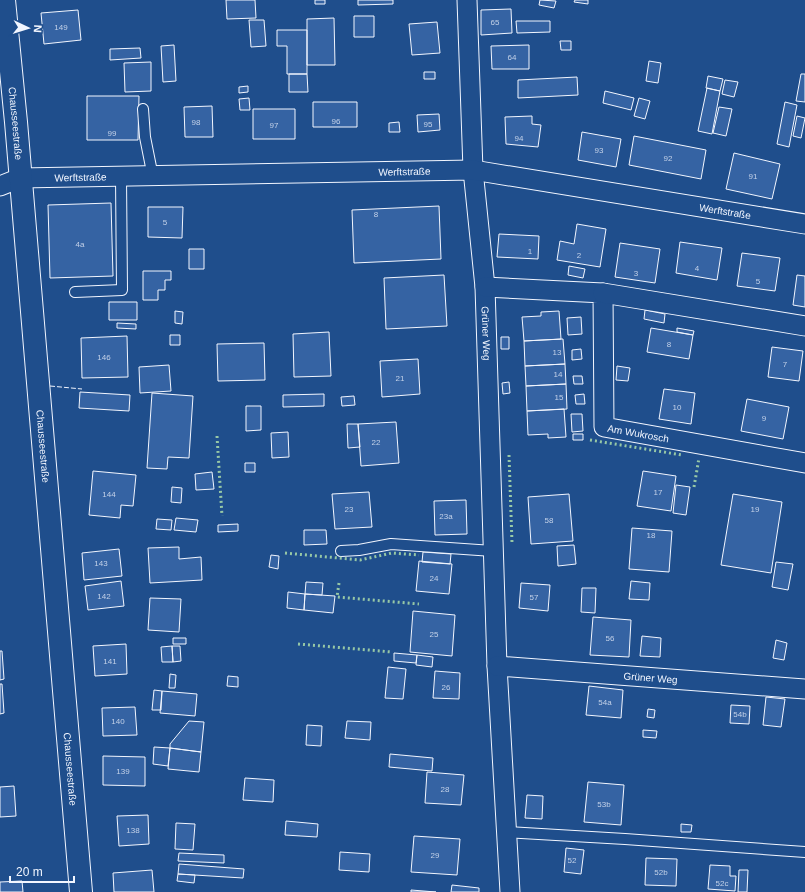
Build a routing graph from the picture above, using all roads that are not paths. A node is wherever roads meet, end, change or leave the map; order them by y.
1 (4, 0) edge
2 (467, 0) edge
3 (143, 109) dead end
4 (473, 170) junction
5 (122, 177) junction
6 (153, 177) junction
7 (10, 182) edge
8 (805, 224) edge
9 (484, 287) junction
10 (75, 292) dead end
11 (604, 293) junction
12 (805, 326) edge
13 (805, 463) edge
14 (341, 551) dead end
15 (493, 551) junction
16 (497, 666) junction
17 (805, 689) edge
18 (506, 832) junction
19 (805, 852) edge
20 (81, 892) edge
21 (510, 892) edge

1 - 7 main road, Chausseestraße
2 - 4 street, Grüner Weg
3 - 6 lane
4 - 6 street, Werftstraße
4 - 8 street, Werftstraße
4 - 9 street, Grüner Weg
5 - 6 street, Werftstraße
5 - 7 street, Werftstraße
5 - 10 lane
7 - 20 main road, Chausseestraße
9 - 11 street
9 - 15 street, Grüner Weg
11 - 12 street
11 - 13 street, Am Wukrosch
14 - 15 lane
15 - 16 street, Grüner Weg
16 - 17 street, Grüner Weg
16 - 18 street, Grüner Weg
18 - 19 lane
18 - 21 street, Grüner Weg

